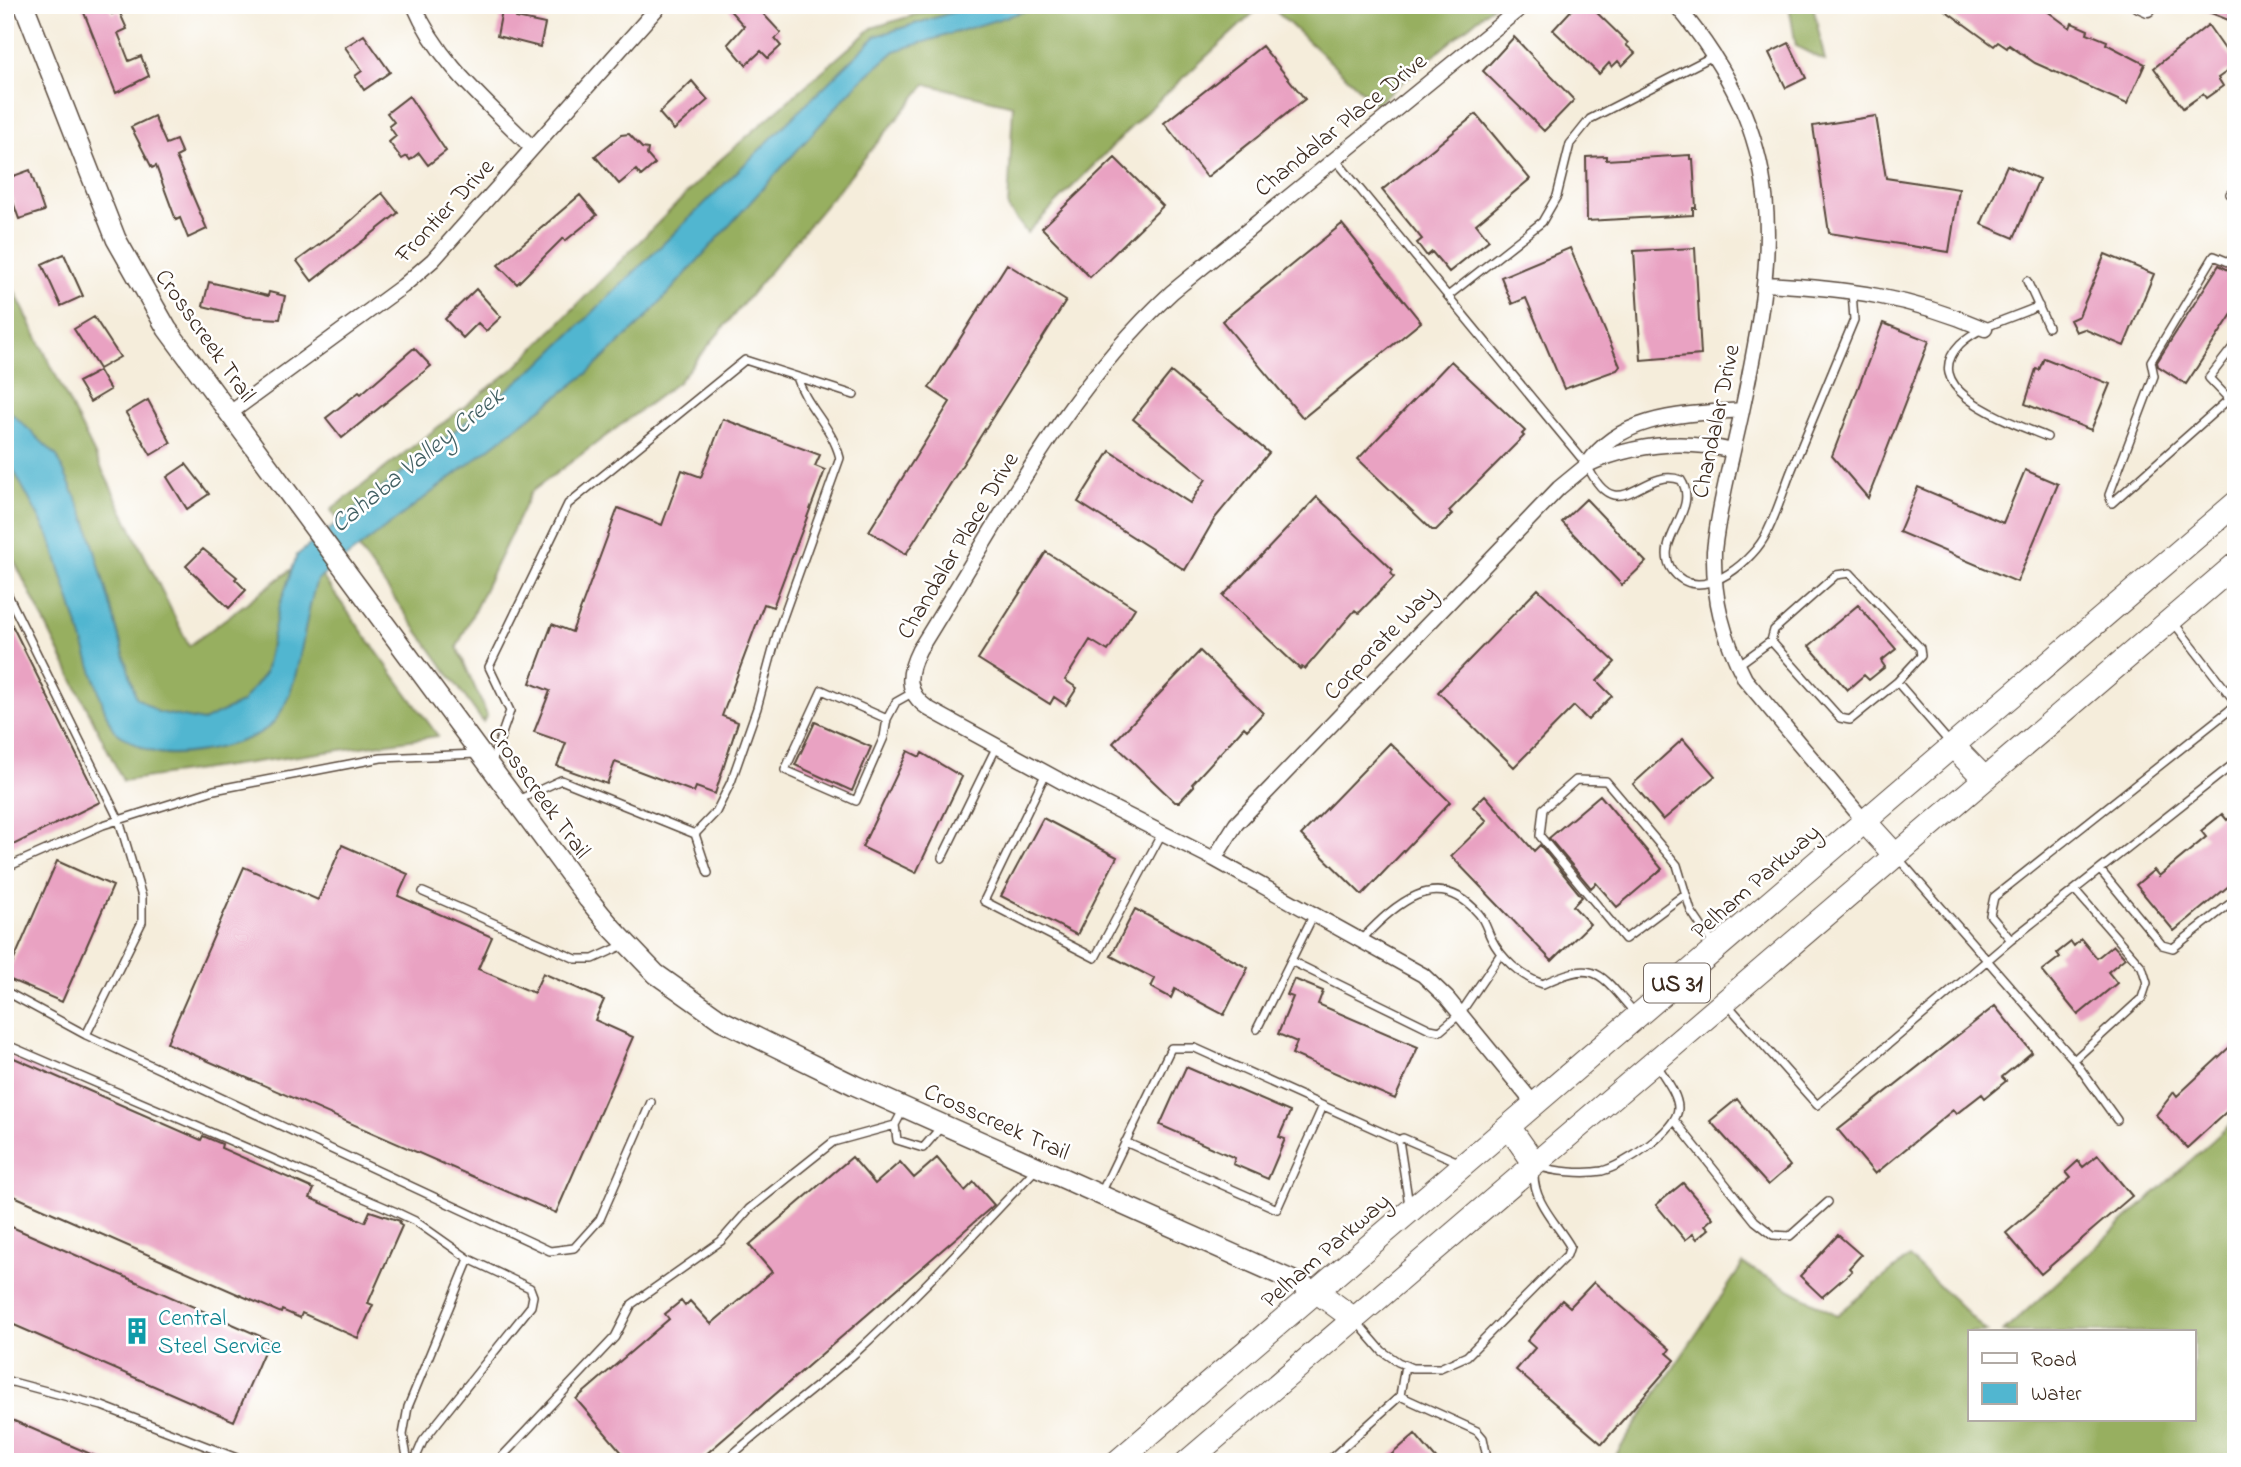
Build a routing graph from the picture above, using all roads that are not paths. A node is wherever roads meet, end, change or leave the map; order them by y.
1 (24, 5) edge
2 (414, 5) edge
3 (660, 5) edge
4 (1524, 5) edge
5 (1676, 5) edge
6 (2139, 5) edge
7 (2150, 5) edge
8 (1715, 55) junction
9 (532, 148) junction
10 (1334, 158) junction
11 (2236, 265) edge
12 (2027, 281) dead end
13 (1765, 284) junction
14 (1852, 290) junction
15 (1448, 296) junction
16 (2039, 306) junction
17 (2048, 327) dead end
18 (1985, 329) junction
19 (2236, 343) edge
20 (797, 377) junction
21 (854, 395) dead end
22 (2233, 396) edge
23 (2236, 406) edge
24 (1742, 410) junction
25 (230, 413) junction
26 (2047, 438) dead end
27 (1733, 451) junction
28 (1587, 465) junction
29 (2236, 503) edge
30 (2236, 564) edge
31 (1713, 582) junction
32 (5, 589) edge
33 (2171, 620) junction
34 (1771, 641) junction
35 (1738, 665) junction
36 (1898, 682) junction
37 (912, 692) junction
38 (2236, 704) edge
39 (887, 719) junction
40 (997, 746) junction
41 (1953, 746) junction
42 (486, 760) junction
43 (2236, 762) edge
44 (1046, 773) junction
45 (1985, 779) junction
46 (516, 800) junction
47 (119, 820) junction
48 (1865, 822) junction
49 (1162, 832) junction
50 (695, 834) junction
51 (1896, 856) junction
52 (942, 858) dead end
53 (1214, 859) junction
54 (5, 868) edge
55 (2101, 870) junction
56 (708, 873) dead end
57 (2076, 890) junction
58 (423, 892) dead end
59 (1685, 894) junction
60 (2236, 899) edge
61 (1314, 913) junction
62 (1362, 939) junction
63 (2011, 940) junction
64 (626, 944) junction
65 (1717, 948) junction
66 (1500, 955) junction
67 (1987, 960) junction
68 (1291, 961) junction
69 (5, 991) edge
70 (1725, 1002) junction
71 (1460, 1014) junction
72 (1638, 1016) junction
73 (1257, 1029) dead end
74 (86, 1035) junction
75 (5, 1044) edge
76 (2074, 1059) junction
77 (1655, 1061) junction
78 (651, 1102) dead end
79 (1534, 1104) junction
80 (1323, 1106) junction
81 (904, 1107) junction
82 (2117, 1120) dead end
83 (1675, 1121) junction
84 (943, 1124) junction
85 (895, 1125) junction
86 (1509, 1126) junction
87 (1399, 1140) junction
88 (1125, 1142) junction
89 (1465, 1164) junction
90 (1535, 1164) junction
91 (1039, 1166) junction
92 (1101, 1194) junction
93 (1828, 1202) dead end
94 (1409, 1212) junction
95 (469, 1259) junction
96 (1316, 1292) junction
97 (1354, 1319) junction
98 (1405, 1365) junction
99 (5, 1380) edge
100 (1400, 1396) junction
101 (247, 1462) edge
102 (408, 1462) edge
103 (414, 1462) edge
104 (497, 1462) edge
105 (724, 1462) edge
106 (1117, 1462) edge
107 (1187, 1462) edge
108 (1327, 1462) edge
109 (1488, 1462) edge

1 - 25 street, Crosscreek Trail
2 - 9 street
3 - 9 street, Frontier Drive
4 - 10 street, Chandalar Place Drive
5 - 8 street, Chandalar Drive
6 - 7 street
8 - 13 street, Chandalar Drive
8 - 15 lane
9 - 25 street, Frontier Drive
10 - 15 lane
10 - 37 street, Chandalar Place Drive
11 - 22 lane
12 - 16 lane
13 - 14 street
13 - 24 street, Chandalar Drive
14 - 18 street
14 - 31 lane
15 - 28 lane
16 - 17 lane
16 - 18 lane
18 - 26 lane
19 - 22 lane
20 - 21 lane
20 - 42 lane
20 - 50 lane
22 - 23 lane
24 - 27 street, Chandalar Drive
24 - 28 street, Corporate Way
25 - 42 street, Crosscreek Trail
27 - 28 street, Corporate Way
27 - 31 street, Chandalar Drive
28 - 31 lane
28 - 53 street, Corporate Way
29 - 41 main road, Pelham Parkway / US 31
30 - 33 main road, US 31
31 - 35 street, Chandalar Drive
32 - 47 lane
33 - 38 lane
33 - 45 main road, US 31
34 - 35 lane
34 - 36 lane
34 - 36 lane
35 - 48 street, Chandalar Drive
36 - 41 lane
37 - 39 lane
37 - 40 street
38 - 63 lane
39 - 39 lane
40 - 44 street
40 - 52 lane
41 - 45 main road
41 - 48 main road, Pelham Parkway / US 31
42 - 46 street, Crosscreek Trail
42 - 47 lane
43 - 55 lane
44 - 49 street
44 - 49 lane
45 - 51 main road, US 31
46 - 50 lane
46 - 64 street, Crosscreek Trail
47 - 54 lane
47 - 74 lane
48 - 51 main road
48 - 65 main road, Pelham Parkway / US 31
49 - 53 street
50 - 56 lane
51 - 67 lane
51 - 70 main road, US 31
53 - 61 street
55 - 57 lane
55 - 60 lane
57 - 63 lane
57 - 76 lane
58 - 64 lane
59 - 59 lane
59 - 65 lane
61 - 62 street
61 - 68 lane
62 - 66 lane
62 - 71 street
63 - 67 lane
64 - 81 street, Crosscreek Trail
65 - 72 main road, Pelham Parkway / US 31
66 - 71 lane
66 - 72 lane
67 - 70 lane
67 - 76 lane
68 - 71 lane
68 - 73 lane
69 - 74 lane
70 - 77 main road, US 31
71 - 79 street
72 - 79 main road, Pelham Parkway / US 31
74 - 78 lane
75 - 95 lane
76 - 82 lane
77 - 83 lane
77 - 90 main road, US 31
79 - 86 main road, Pelham Parkway / US 31
80 - 87 lane
80 - 88 lane
80 - 88 lane
81 - 84 street, Crosscreek Trail
81 - 85 lane
83 - 90 lane
83 - 93 lane
84 - 85 lane
84 - 91 street, Crosscreek Trail
85 - 104 lane
86 - 89 main road, Pelham Parkway / US 31
86 - 90 main road
87 - 89 lane
87 - 94 lane
88 - 92 lane
89 - 94 main road, Pelham Parkway / US 31
90 - 97 main road, US 31
90 - 98 lane
91 - 92 street, Crosscreek Trail
91 - 105 lane
92 - 96 street, Crosscreek Trail
94 - 96 main road, Pelham Parkway / US 31
95 - 102 lane
95 - 103 lane
96 - 97 main road
96 - 106 main road, Pelham Parkway / US 31
97 - 98 lane
97 - 107 main road, US 31
98 - 100 lane
99 - 101 lane
100 - 108 lane
100 - 109 lane

